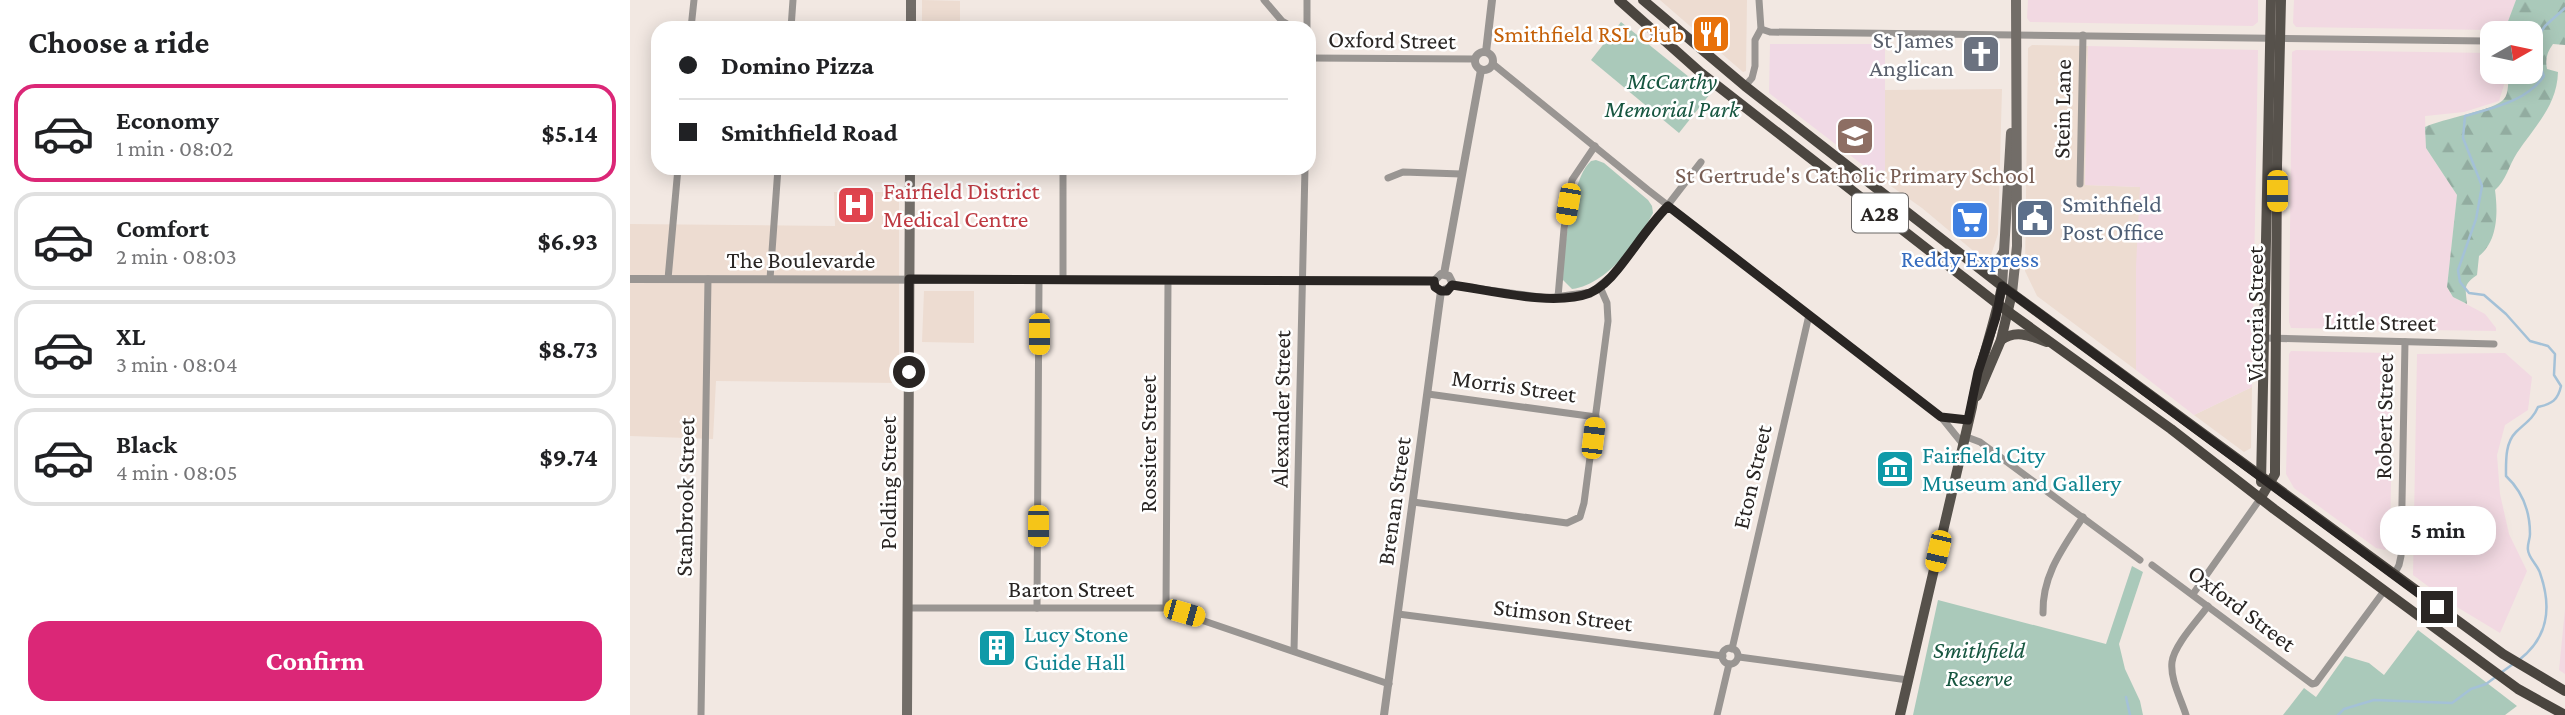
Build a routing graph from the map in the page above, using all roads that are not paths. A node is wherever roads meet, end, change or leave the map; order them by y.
1 (694, 0) edge
2 (793, 0) edge
3 (911, 0) edge
4 (1264, 0) edge
5 (1307, 0) edge
6 (1492, 0) edge
7 (1619, 0) edge
8 (1643, 0) edge
9 (1759, 0) edge
10 (2016, 0) edge
11 (2271, 0) edge
12 (2281, 0) edge
13 (692, 21) edge
14 (792, 21) edge
15 (911, 21) edge
16 (1282, 21) edge
17 (1307, 21) edge
18 (1761, 29) junction
19 (2016, 34) junction
20 (2083, 35) junction
21 (2275, 38) junction
22 (2480, 41) edge
23 (1486, 52) junction
24 (1316, 58) edge
25 (1475, 60) junction
26 (1493, 64) junction
27 (1482, 70) junction
28 (1745, 86) junction
29 (2015, 105) junction
30 (1595, 146) junction
31 (1701, 162) dead end
32 (1461, 174) junction
33 (677, 175) edge
34 (777, 175) edge
35 (910, 175) edge
36 (1063, 175) edge
37 (1305, 175) edge
38 (1388, 178) dead end
39 (2080, 184) dead end
40 (1668, 206) junction
41 (2006, 247) junction
42 (1974, 264) junction
43 (1444, 274) junction
44 (630, 279) edge
45 (668, 279) junction
46 (708, 279) junction
47 (770, 279) junction
48 (909, 279) junction
49 (1039, 279) junction
50 (1063, 279) junction
51 (1168, 281) junction
52 (1303, 281) junction
53 (1434, 281) junction
54 (1452, 285) junction
55 (2002, 286) junction
56 (1600, 287) junction
57 (1441, 291) junction
58 (2012, 293) junction
59 (1558, 297) junction
60 (1999, 305) junction
61 (2009, 312) junction
62 (1809, 315) junction
63 (2270, 338) junction
64 (2000, 340) junction
65 (2405, 342) junction
66 (2494, 344) dead end
67 (2056, 345) junction
68 (1428, 394) junction
69 (1972, 407) junction
70 (1596, 417) junction
71 (1941, 417) junction
72 (1968, 420) junction
73 (1963, 440) junction
74 (2266, 480) junction
75 (2260, 499) junction
76 (1413, 502) junction
77 (2083, 517) junction
78 (2140, 561) dead end
79 (2152, 565) dead end
80 (2394, 575) junction
81 (2384, 591) junction
82 (2193, 594) junction
83 (2208, 606) junction
84 (908, 608) junction
85 (1037, 608) junction
86 (1166, 608) junction
87 (2043, 613) dead end
88 (1398, 614) junction
89 (1732, 649) junction
90 (1294, 651) junction
91 (1723, 656) junction
92 (1739, 657) junction
93 (1728, 664) junction
94 (1908, 680) junction
95 (1389, 684) junction
96 (2565, 691) edge
97 (701, 715) edge
98 (907, 715) edge
99 (1384, 715) edge
100 (1717, 715) edge
101 (1900, 715) edge
102 (2186, 715) edge
103 (2565, 715) edge

1 - 13 street
2 - 14 street
3 - 15 main road
4 - 16 street
5 - 17 street
6 - 23 street
7 - 60 highway, A28
8 - 28 highway, A28
9 - 18 street
10 - 19 main road
11 - 21 main road, Victoria Street
12 - 21 main road, Victoria Street
18 - 19 street
18 - 28 street
19 - 20 street
19 - 29 main road
20 - 21 street
20 - 39 street, Stein Lane
21 - 22 street
21 - 63 main road, Victoria Street
23 - 25 street
23 - 26 street
24 - 25 street, Oxford Street
25 - 27 street
26 - 27 street
26 - 30 street
27 - 32 street
28 - 42 highway, A28
29 - 41 main road
29 - 58 main road
30 - 40 street
30 - 59 street
31 - 40 street
32 - 38 street
32 - 43 street
33 - 45 street
34 - 47 street
35 - 48 main road, Polding Street
36 - 50 street
37 - 52 street, Alexander Street
40 - 56 street
40 - 62 street
41 - 42 main road
41 - 55 main road
42 - 55 highway, A28
43 - 53 street
43 - 54 street
44 - 45 street, The Boulevarde
45 - 46 street, The Boulevarde
46 - 47 street, The Boulevarde
46 - 97 street, Stanbrook Street
47 - 48 street, The Boulevarde
48 - 49 street, The Boulevarde
48 - 84 main road, Polding Street
49 - 50 street, The Boulevarde
49 - 85 street
50 - 51 street, The Boulevarde
51 - 52 street, The Boulevarde
51 - 86 street, Rossiter Street
52 - 53 street, The Boulevarde
52 - 90 street, Alexander Street
53 - 57 street
54 - 57 street
54 - 59 street
55 - 58 highway, A28
55 - 60 main road
56 - 59 street
56 - 70 street
57 - 68 street, Brenan Street
58 - 61 main road
58 - 74 highway, A28
60 - 61 highway, A28
60 - 69 main road
61 - 64 main road
61 - 67 highway, A28
62 - 71 street
62 - 89 street, Eton Street
63 - 65 street, Little Street
63 - 74 main road, Victoria Street
64 - 67 main road
64 - 69 main road
65 - 66 street, Little Street
65 - 80 street, Robert Street
67 - 75 highway, A28
68 - 70 street, Morris Street
68 - 76 street, Brenan Street
69 - 72 main road
70 - 76 street
71 - 72 street
71 - 73 street
72 - 73 main road
73 - 77 street
73 - 94 main road
74 - 75 main road, Victoria Street
74 - 80 highway, A28
75 - 81 highway, A28
75 - 82 street, Victoria Street
76 - 88 street, Brenan Street
77 - 78 street
77 - 87 street
79 - 82 street, Oxford Street
80 - 96 highway, A28
81 - 83 street, Oxford Street
81 - 103 highway, A28
82 - 83 street, Oxford Street
83 - 102 street
84 - 85 street, Barton Street
84 - 98 main road, Polding Street
85 - 86 street, Barton Street
86 - 90 street, Barton Street
88 - 91 street, Stimson Street
88 - 95 street, Brenan Street
89 - 91 street
89 - 92 street
90 - 95 street, Barton Street
91 - 93 street
92 - 93 street
92 - 94 street
93 - 100 street
94 - 101 main road
95 - 99 street, Brenan Street

